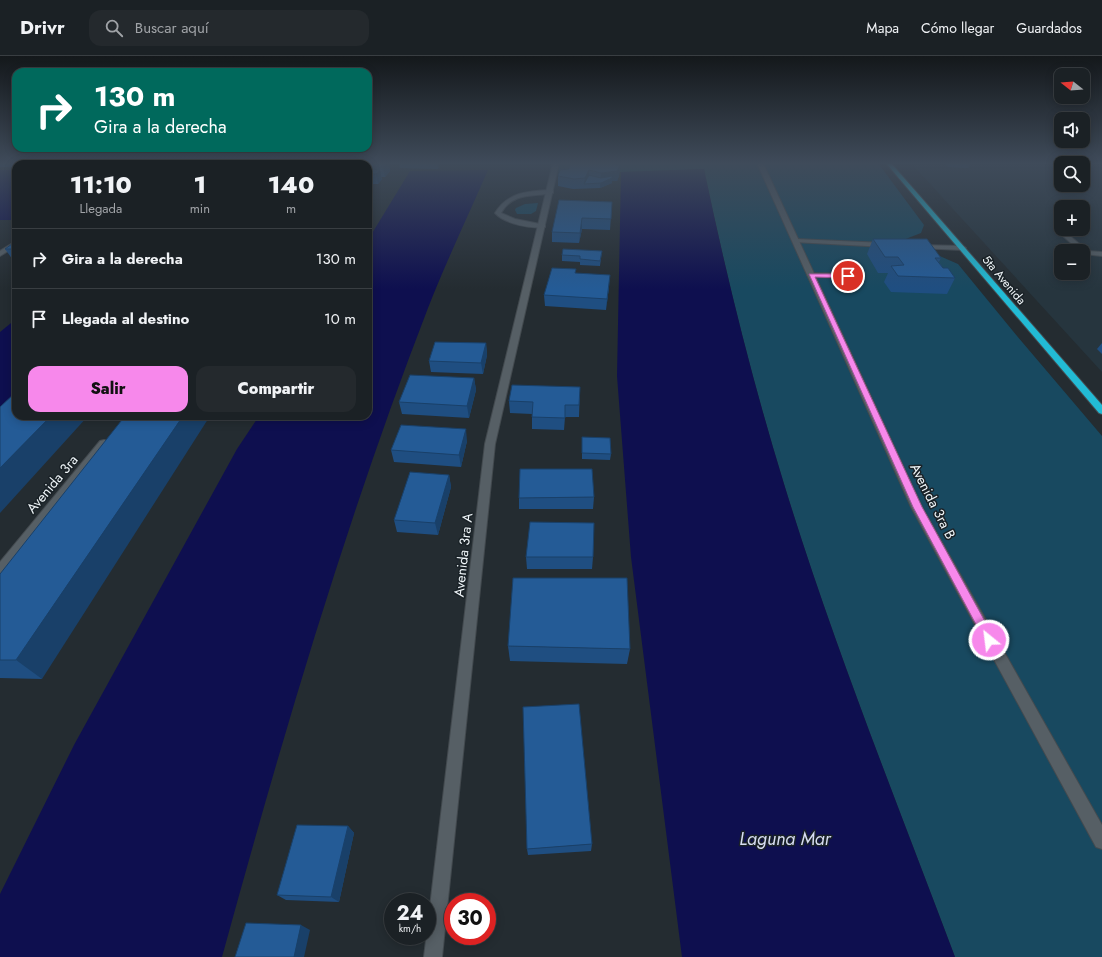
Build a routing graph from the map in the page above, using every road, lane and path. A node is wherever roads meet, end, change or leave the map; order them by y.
1 (501, 205) edge
2 (548, 205) edge
3 (779, 205) edge
4 (925, 205) edge
5 (542, 226) junction
6 (1066, 236) edge
7 (796, 242) junction
8 (894, 245) edge
9 (12, 246) edge
10 (913, 246) edge
11 (963, 248) junction
12 (0, 254) edge
13 (1102, 254) edge
14 (811, 275) junction
15 (860, 276) dead end
16 (1102, 411) edge
17 (112, 434) edge
18 (0, 571) edge
19 (1102, 841) edge
20 (433, 957) edge

1 - 5 street
2 - 5 street, Avenida 3ra A
3 - 7 street, Avenida 3ra B
4 - 11 highway, 5ta Avenida
5 - 20 street, Avenida 3ra A
6 - 13 street
7 - 8 street
7 - 14 street, Avenida 3ra B
9 - 12 street
10 - 11 street
11 - 16 highway, 5ta Avenida
14 - 15 street
14 - 19 street, Avenida 3ra B
17 - 18 street, Avenida 3ra

